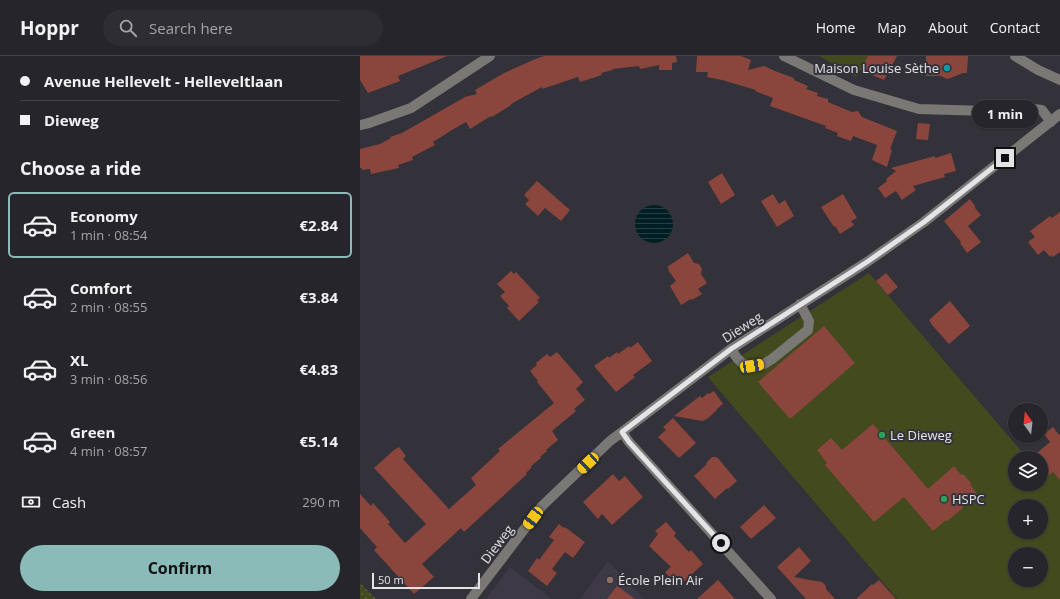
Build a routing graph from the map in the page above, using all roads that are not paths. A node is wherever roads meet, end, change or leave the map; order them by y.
1 (490, 56) edge
2 (784, 56) edge
3 (1015, 56) edge
4 (1060, 80) edge
5 (1060, 114) edge
6 (1051, 122) junction
7 (360, 125) edge
8 (800, 304) junction
9 (731, 349) junction
10 (622, 432) junction
11 (471, 599) edge
12 (771, 599) edge

1 - 7 street
2 - 6 street
3 - 4 street
5 - 6 street, Dieweg
6 - 8 street, Dieweg
8 - 9 street, Dieweg
8 - 9 street
9 - 10 street, Dieweg
10 - 11 street, Dieweg
10 - 12 street

